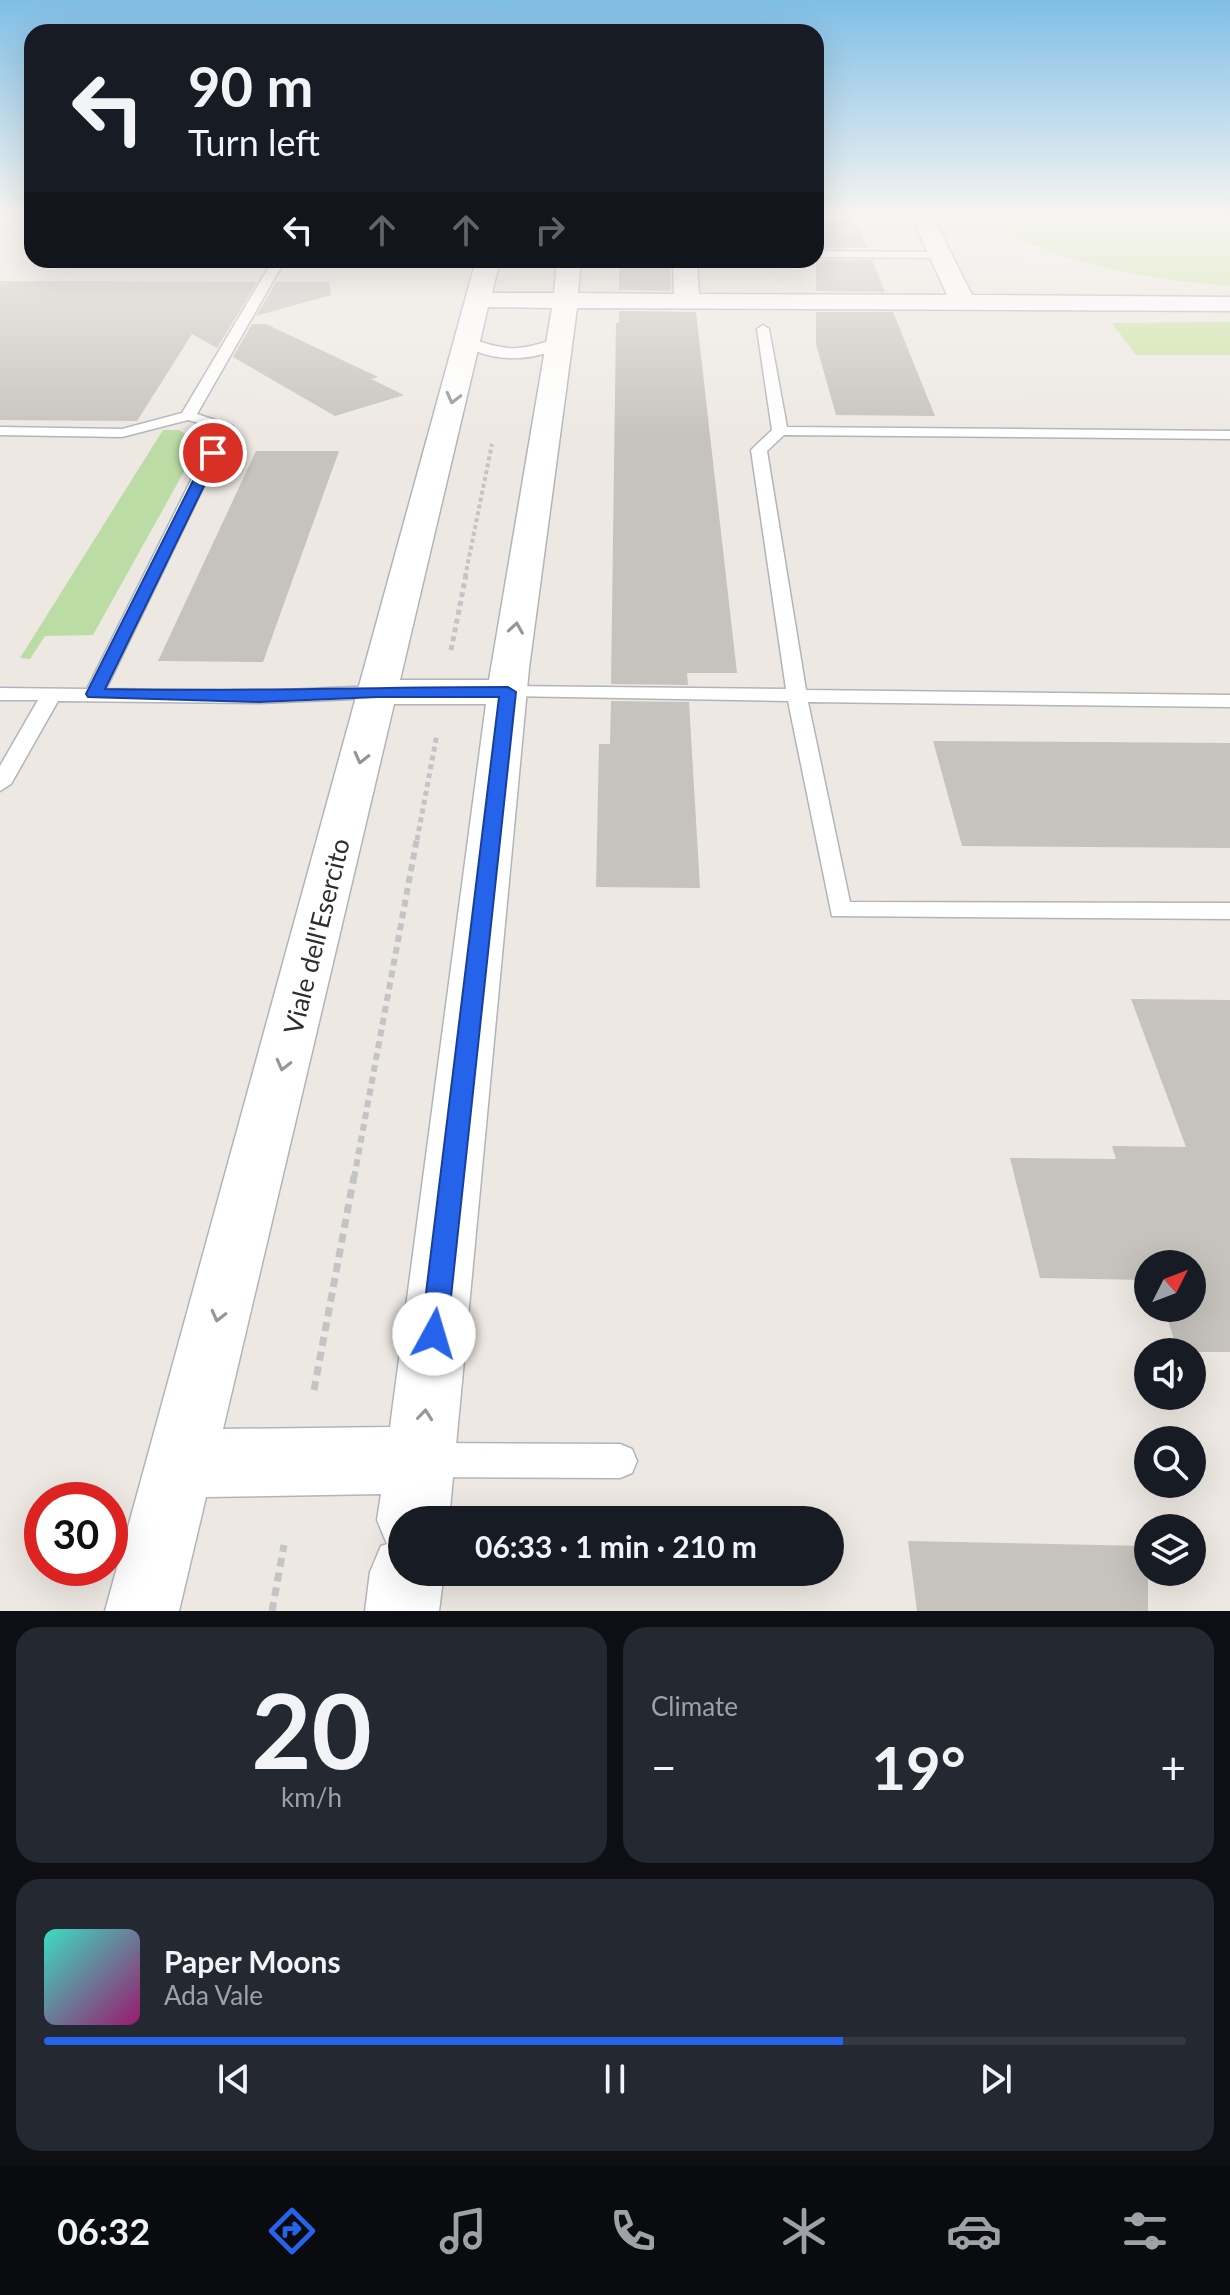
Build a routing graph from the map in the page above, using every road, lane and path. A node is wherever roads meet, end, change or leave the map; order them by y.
1 (263, 288) edge
2 (481, 288) edge
3 (566, 288) edge
4 (686, 288) edge
5 (956, 288) edge
6 (687, 303) junction
7 (963, 303) junction
8 (1230, 304) edge
9 (473, 321) junction
10 (562, 322) junction
11 (763, 329) dead end
12 (188, 416) junction
13 (0, 431) edge
14 (780, 431) junction
15 (1230, 435) edge
16 (493, 437) dead end
17 (451, 652) dead end
18 (378, 692) junction
19 (508, 692) junction
20 (0, 694) edge
21 (52, 694) junction
22 (94, 694) junction
23 (796, 696) junction
24 (1230, 701) edge
25 (438, 726) dead end
26 (0, 784) edge
27 (1230, 911) edge
28 (314, 1390) dead end
29 (620, 1461) dead end
30 (180, 1466) junction
31 (416, 1490) edge
32 (284, 1545) dead end
33 (405, 1586) edge
34 (142, 1611) edge
35 (272, 1611) edge
36 (402, 1611) edge

1 - 12 lane
2 - 9 street, Viale dell'Esercito
3 - 10 street
4 - 6 street
5 - 7 street
6 - 7 street
6 - 10 street
7 - 8 street
9 - 10 street
9 - 10 lane
9 -> 18 street, Viale dell'Esercito
19 -> 10 street
11 - 14 lane
12 - 13 lane
12 - 22 lane
14 - 15 lane
14 - 23 lane
16 - 17 path
18 - 19 street
18 - 22 lane
18 -> 30 street, Viale dell'Esercito
19 - 23 lane
31 -> 19 street
20 - 21 lane
21 - 22 lane
21 - 26 lane
23 - 24 lane
23 - 27 lane
25 - 28 path
29 - 31 lane
30 - 31 street
30 - 34 street, Viale dell'Esercito
32 - 35 path
33 - 36 street

